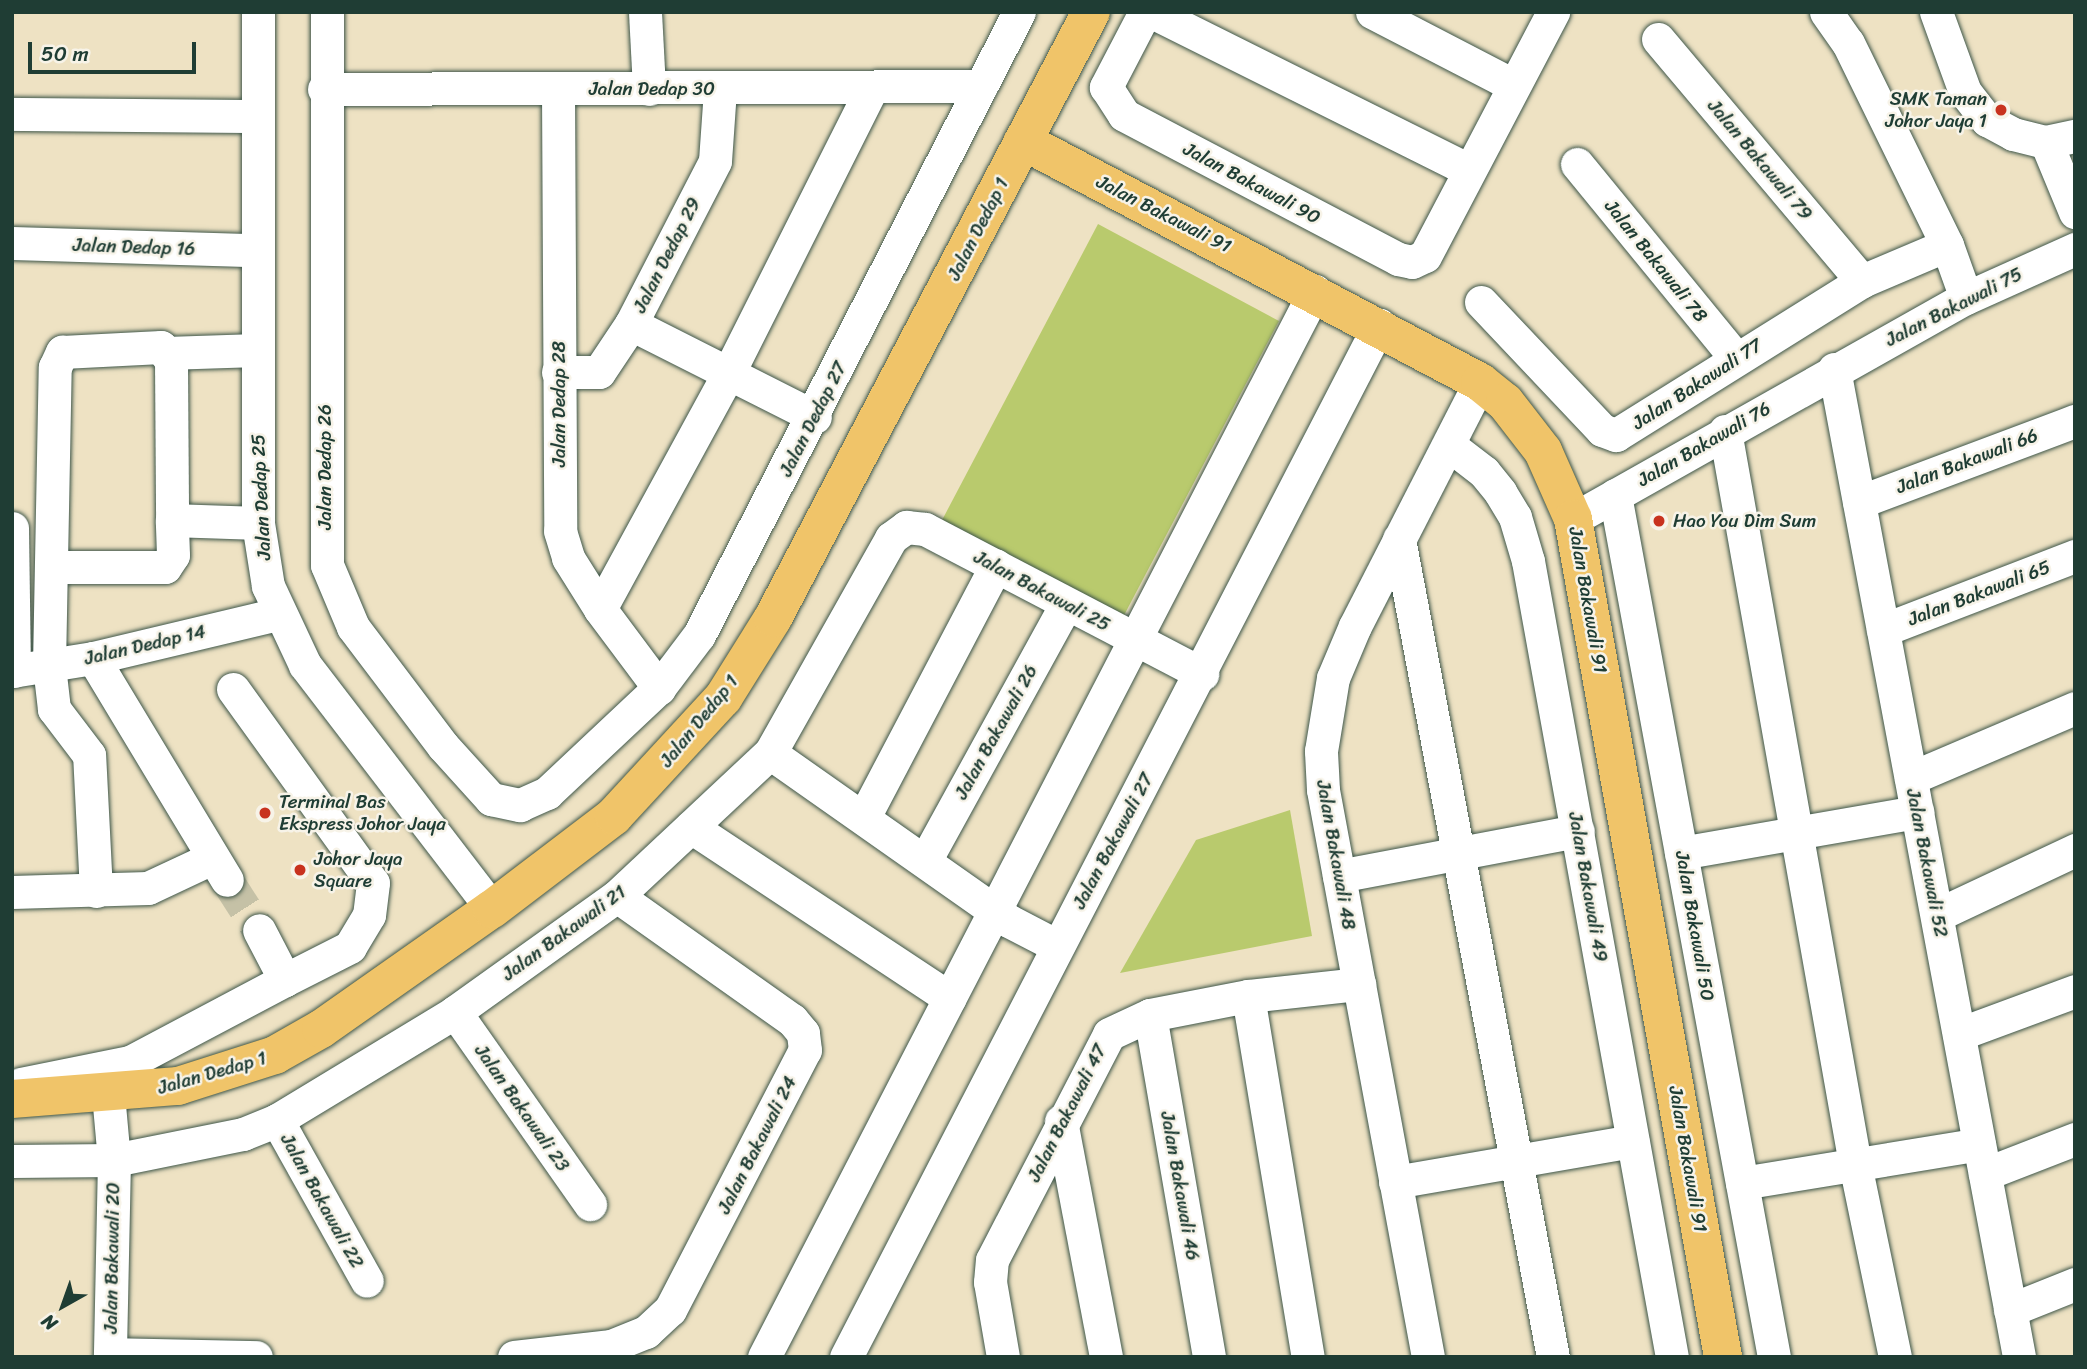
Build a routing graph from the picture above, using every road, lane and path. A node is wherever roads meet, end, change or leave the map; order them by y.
1 (258, 12) edge
2 (327, 12) edge
3 (645, 12) edge
4 (1019, 12) edge
5 (1091, 12) edge
6 (1144, 12) edge
7 (1152, 12) edge
8 (1372, 12) edge
9 (1553, 12) edge
10 (1826, 12) edge
11 (1936, 12) edge
12 (1658, 39) dead end
13 (1513, 85) junction
14 (981, 86) junction
15 (873, 88) junction
16 (324, 89) junction
17 (649, 89) junction
18 (720, 89) junction
19 (558, 90) junction
20 (12, 114) edge
21 (258, 116) junction
22 (2060, 139) edge
23 (1023, 141) junction
24 (1577, 164) dead end
25 (1469, 170) junction
26 (2075, 212) edge
27 (12, 243) edge
28 (1947, 245) junction
29 (255, 250) junction
30 (2075, 250) edge
31 (1861, 281) junction
32 (1315, 291) junction
33 (1966, 298) junction
34 (1481, 302) dead end
35 (631, 324) junction
36 (1380, 325) junction
37 (256, 350) junction
38 (167, 353) junction
39 (1735, 357) junction
40 (1834, 369) junction
41 (558, 372) junction
42 (728, 374) junction
43 (1480, 382) junction
44 (814, 417) junction
45 (2075, 421) edge
46 (1726, 431) junction
47 (1449, 444) junction
48 (1615, 495) junction
49 (1859, 502) junction
50 (1573, 519) junction
51 (172, 520) junction
52 (258, 523) junction
53 (12, 528) edge
54 (1399, 540) junction
55 (886, 546) joint
56 (2075, 556) edge
57 (996, 566) junction
58 (54, 568) junction
59 (1066, 604) junction
60 (600, 610) junction
61 (278, 614) junction
62 (1883, 630) junction
63 (1135, 639) junction
64 (93, 657) junction
65 (49, 666) junction
66 (13, 671) edge
67 (1202, 674) junction
68 (659, 688) junction
69 (233, 689) dead end
70 (2075, 708) edge
71 (770, 752) junction
72 (1910, 778) junction
73 (553, 788) joint
74 (1917, 812) junction
75 (864, 817) junction
76 (691, 827) junction
77 (1578, 831) junction
78 (1798, 833) junction
79 (2075, 850) edge
80 (1681, 853) junction
81 (1458, 854) junction
82 (926, 859) junction
83 (1339, 876) junction
84 (96, 891) junction
85 (12, 892) edge
86 (617, 896) junction
87 (492, 909) junction
88 (995, 911) junction
89 (1937, 915) junction
90 (259, 930) tunnel mouth
91 (1058, 946) junction
92 (285, 980) junction
93 (1359, 984) junction
94 (2075, 991) edge
95 (1248, 996) junction
96 (949, 998) junction
97 (455, 1012) junction
98 (1150, 1015) junction
99 (1959, 1034) junction
100 (12, 1088) edge
101 (108, 1094) junction
102 (12, 1099) edge
103 (277, 1120) junction
104 (1061, 1121) junction
105 (2075, 1139) edge
106 (1632, 1141) junction
107 (1982, 1159) junction
108 (114, 1160) junction
109 (12, 1161) edge
110 (1515, 1161) junction
111 (1855, 1164) junction
112 (1395, 1182) junction
113 (1742, 1183) junction
114 (590, 1204) dead end
115 (367, 1281) dead end
116 (2075, 1284) edge
117 (2010, 1310) junction
118 (110, 1355) edge
119 (256, 1357) edge
120 (514, 1357) edge
121 (764, 1357) edge
122 (846, 1357) edge
123 (1003, 1357) edge
124 (1106, 1357) edge
125 (1209, 1357) edge
126 (1308, 1357) edge
127 (1428, 1357) edge
128 (1553, 1357) edge
129 (1672, 1357) edge
130 (1723, 1357) edge
131 (1774, 1357) edge
132 (1895, 1357) edge
133 (2019, 1357) edge

1 - 21 street, Jalan Dedap 25
2 - 16 street, Jalan Dedap 26
3 - 17 street
4 - 14 street, Jalan Dedap 27
5 - 23 main road, Jalan Dedap 1
6 - 25 street, Jalan Bakawali 90
7 - 25 street
8 - 13 street
9 - 13 street
10 - 28 street
11 - 22 street
12 - 31 street, Jalan Bakawali 79
13 - 25 street
14 - 15 street, Jalan Dedap 30
14 - 44 street, Jalan Dedap 27
15 - 18 street, Jalan Dedap 30
15 - 42 street
16 - 19 street, Jalan Dedap 30
16 - 73 street, Jalan Dedap 26
17 - 18 street, Jalan Dedap 30
17 - 19 street, Jalan Dedap 30
18 - 35 street, Jalan Dedap 29
19 - 41 street, Jalan Dedap 28
20 - 21 street
21 - 29 street, Jalan Dedap 25
22 - 26 street
23 - 32 main road, Jalan Bakawali 91
23 - 87 main road, Jalan Dedap 1
24 - 39 street, Jalan Bakawali 78
27 - 29 street, Jalan Dedap 16
28 - 31 street, Jalan Bakawali 77
28 - 33 street
29 - 37 street, Jalan Dedap 25
30 - 33 street, Jalan Bakawali 75
31 - 39 street, Jalan Bakawali 77
32 - 36 main road, Jalan Bakawali 91
32 - 63 street
33 - 40 street, Jalan Bakawali 75
34 - 39 street, Jalan Bakawali 77
35 - 41 street, Jalan Dedap 29
35 - 42 street
36 - 43 main road, Jalan Bakawali 91
36 - 67 street, Jalan Bakawali 27
37 - 38 street
37 - 52 street, Jalan Dedap 25
38 - 51 street
38 - 58 street
40 - 46 street, Jalan Bakawali 76
40 - 49 street, Jalan Bakawali 52
41 - 60 street, Jalan Dedap 28
42 - 44 street
42 - 60 street
43 - 47 street, Jalan Bakawali 48
43 - 50 main road, Jalan Bakawali 91
44 - 68 street, Jalan Dedap 27
45 - 49 street, Jalan Bakawali 66
46 - 48 street, Jalan Bakawali 76
46 - 78 street
47 - 54 street, Jalan Bakawali 48
47 - 77 street, Jalan Bakawali 49
48 - 50 street, Jalan Bakawali 76
48 - 80 street, Jalan Bakawali 50
49 - 62 street, Jalan Bakawali 52
50 - 130 main road, Jalan Bakawali 91
51 - 52 street
51 - 58 street
52 - 61 street, Jalan Dedap 25
53 - 66 street
54 - 81 street
54 - 83 street, Jalan Bakawali 48
55 - 57 street, Jalan Bakawali 25
55 - 71 street, Jalan Bakawali 21
56 - 62 street, Jalan Bakawali 65
57 - 59 street, Jalan Bakawali 25
57 - 75 street
58 - 65 street
59 - 63 street, Jalan Bakawali 25
59 - 82 street, Jalan Bakawali 26
60 - 68 street, Jalan Dedap 28
61 - 64 street, Jalan Dedap 14
61 - 87 street, Jalan Dedap 25
62 - 72 street, Jalan Bakawali 52
63 - 67 street, Jalan Bakawali 25
63 - 88 street
64 - 65 street, Jalan Dedap 14
64 - 84 street
65 - 66 street, Jalan Dedap 14
65 - 84 street
67 - 91 street, Jalan Bakawali 27
68 - 73 street, Jalan Dedap 27
69 - 92 street
70 - 72 street
71 - 75 street
71 - 76 street, Jalan Bakawali 21
72 - 74 street, Jalan Bakawali 52
74 - 78 street
74 - 89 street, Jalan Bakawali 52
75 - 82 street
76 - 86 street, Jalan Bakawali 21
76 - 96 street
77 - 81 street
77 - 106 street, Jalan Bakawali 49
78 - 80 street
78 - 111 street
79 - 89 street
80 - 113 street, Jalan Bakawali 50
81 - 83 street
81 - 110 street
82 - 88 street
83 - 93 street, Jalan Bakawali 48
84 - 85 street
86 - 97 street, Jalan Bakawali 21
86 - 120 street, Jalan Bakawali 24
87 - 101 main road, Jalan Dedap 1
88 - 91 street
88 - 96 street
89 - 99 street, Jalan Bakawali 52
90 - 92 street
91 - 122 street, Jalan Bakawali 27
92 - 100 street
93 - 95 street, Jalan Bakawali 47
93 - 112 street, Jalan Bakawali 48
94 - 99 street
95 - 98 street, Jalan Bakawali 47
95 - 126 street
96 - 121 street
97 - 103 street, Jalan Bakawali 21
97 - 114 street, Jalan Bakawali 23
98 - 104 street, Jalan Bakawali 47
98 - 125 street, Jalan Bakawali 46
99 - 107 street, Jalan Bakawali 52
101 - 102 main road, Jalan Dedap 1
101 - 108 street, Jalan Bakawali 20
103 - 108 street, Jalan Bakawali 21
103 - 115 street, Jalan Bakawali 22
104 - 123 street, Jalan Bakawali 47
104 - 124 street
105 - 107 street
106 - 110 street
106 - 129 street, Jalan Bakawali 49
107 - 111 street
107 - 117 street, Jalan Bakawali 52
108 - 109 street, Jalan Bakawali 21
108 - 118 street, Jalan Bakawali 20
110 - 112 street
110 - 128 street
111 - 113 street
111 - 132 street
112 - 127 street, Jalan Bakawali 48
113 - 131 street, Jalan Bakawali 50
116 - 117 street
117 - 133 street, Jalan Bakawali 52
118 - 119 street

